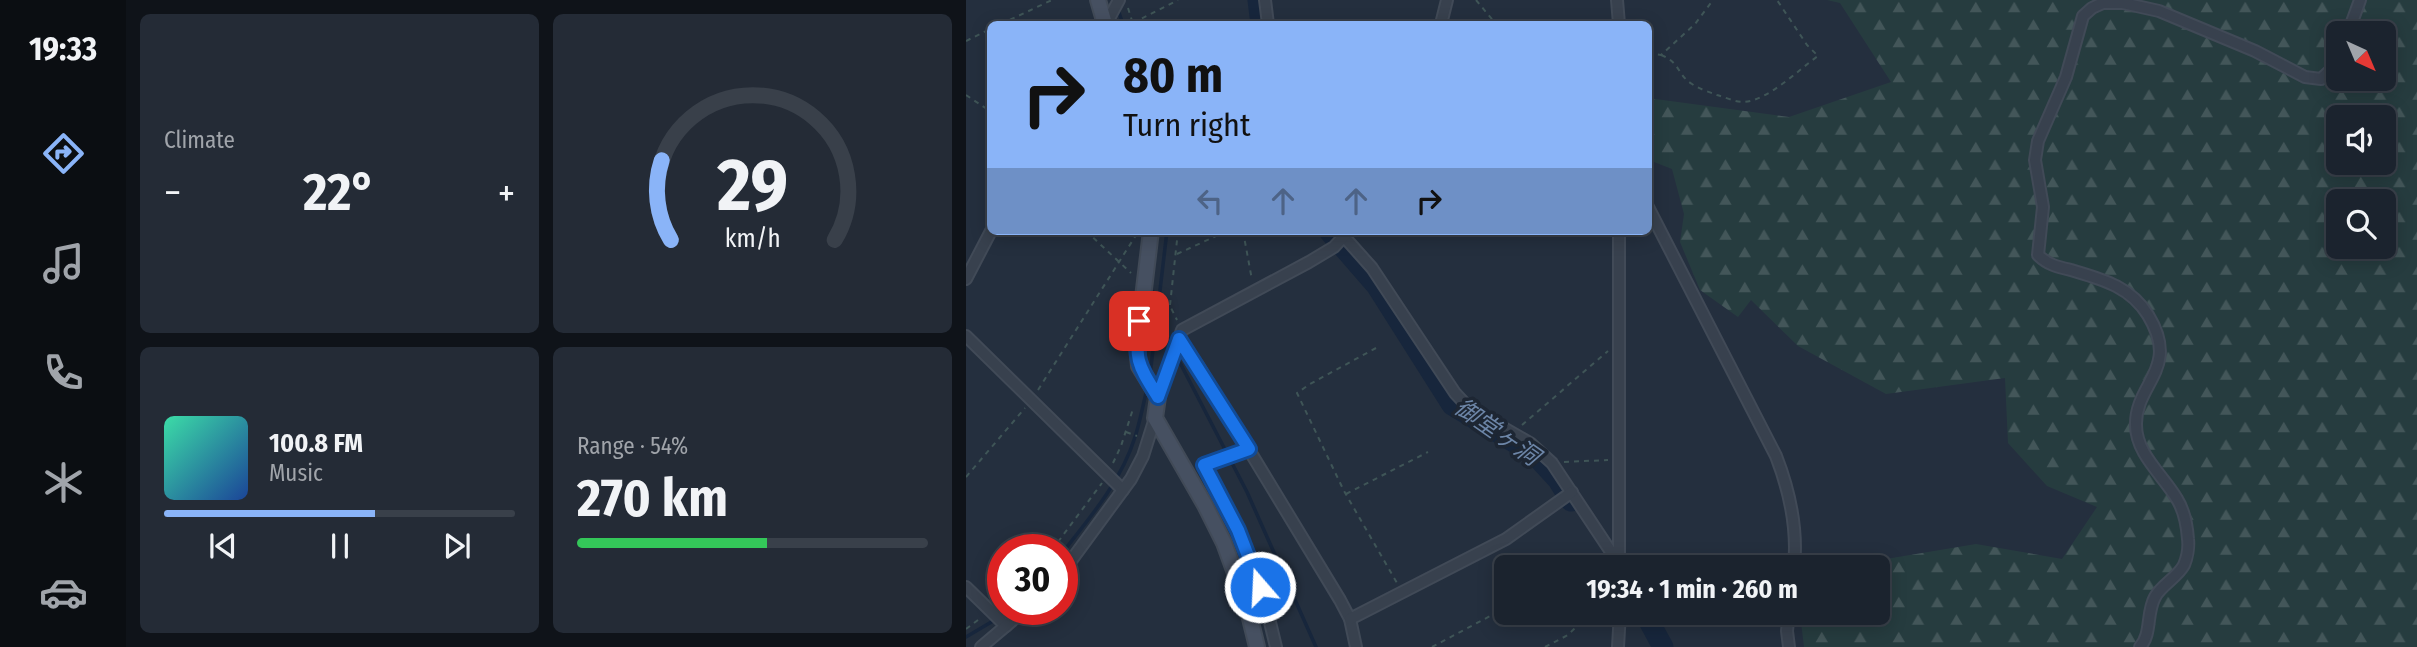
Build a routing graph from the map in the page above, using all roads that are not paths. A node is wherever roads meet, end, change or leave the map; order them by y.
1 (1098, 0) edge
2 (1119, 0) edge
3 (1265, 0) edge
4 (1447, 0) edge
5 (1617, 0) edge
6 (2360, 0) edge
7 (1104, 21) edge
8 (1107, 21) edge
9 (1268, 21) edge
10 (1442, 21) edge
11 (1619, 21) edge
12 (2352, 21) edge
13 (2326, 74) edge
14 (1652, 215) edge
15 (988, 235) edge
16 (1151, 235) edge
17 (1343, 235) edge
18 (1346, 235) edge
19 (1619, 235) edge
20 (966, 279) edge
21 (966, 335) edge
22 (1181, 335) junction
23 (1158, 397) junction
24 (1155, 418) junction
25 (1249, 449) junction
26 (1123, 490) junction
27 (1573, 492) junction
28 (1078, 550) edge
29 (1614, 555) edge
30 (1620, 555) edge
31 (1794, 555) edge
32 (966, 587) edge
33 (1350, 620) junction
34 (1619, 625) edge
35 (1788, 625) edge
36 (1006, 626) joint
37 (981, 647) edge
38 (1257, 647) edge
39 (1276, 647) edge
40 (1356, 647) edge
41 (1618, 647) edge
42 (1789, 647) edge
43 (2140, 647) edge

1 - 7 street
2 - 8 street
3 - 9 street
4 - 10 street
5 - 11 street
6 - 12 street
13 - 43 street
14 - 31 street
15 - 20 street
16 - 23 street
17 - 22 street
18 - 27 street
19 - 30 street
21 - 26 street
22 - 23 street
22 - 25 street
23 - 24 street
24 - 26 street
24 - 38 street
25 - 33 street
25 - 39 street
26 - 28 street
27 - 29 street
27 - 33 street
32 - 36 street
33 - 40 street
34 - 41 street
35 - 42 street
36 - 37 street

